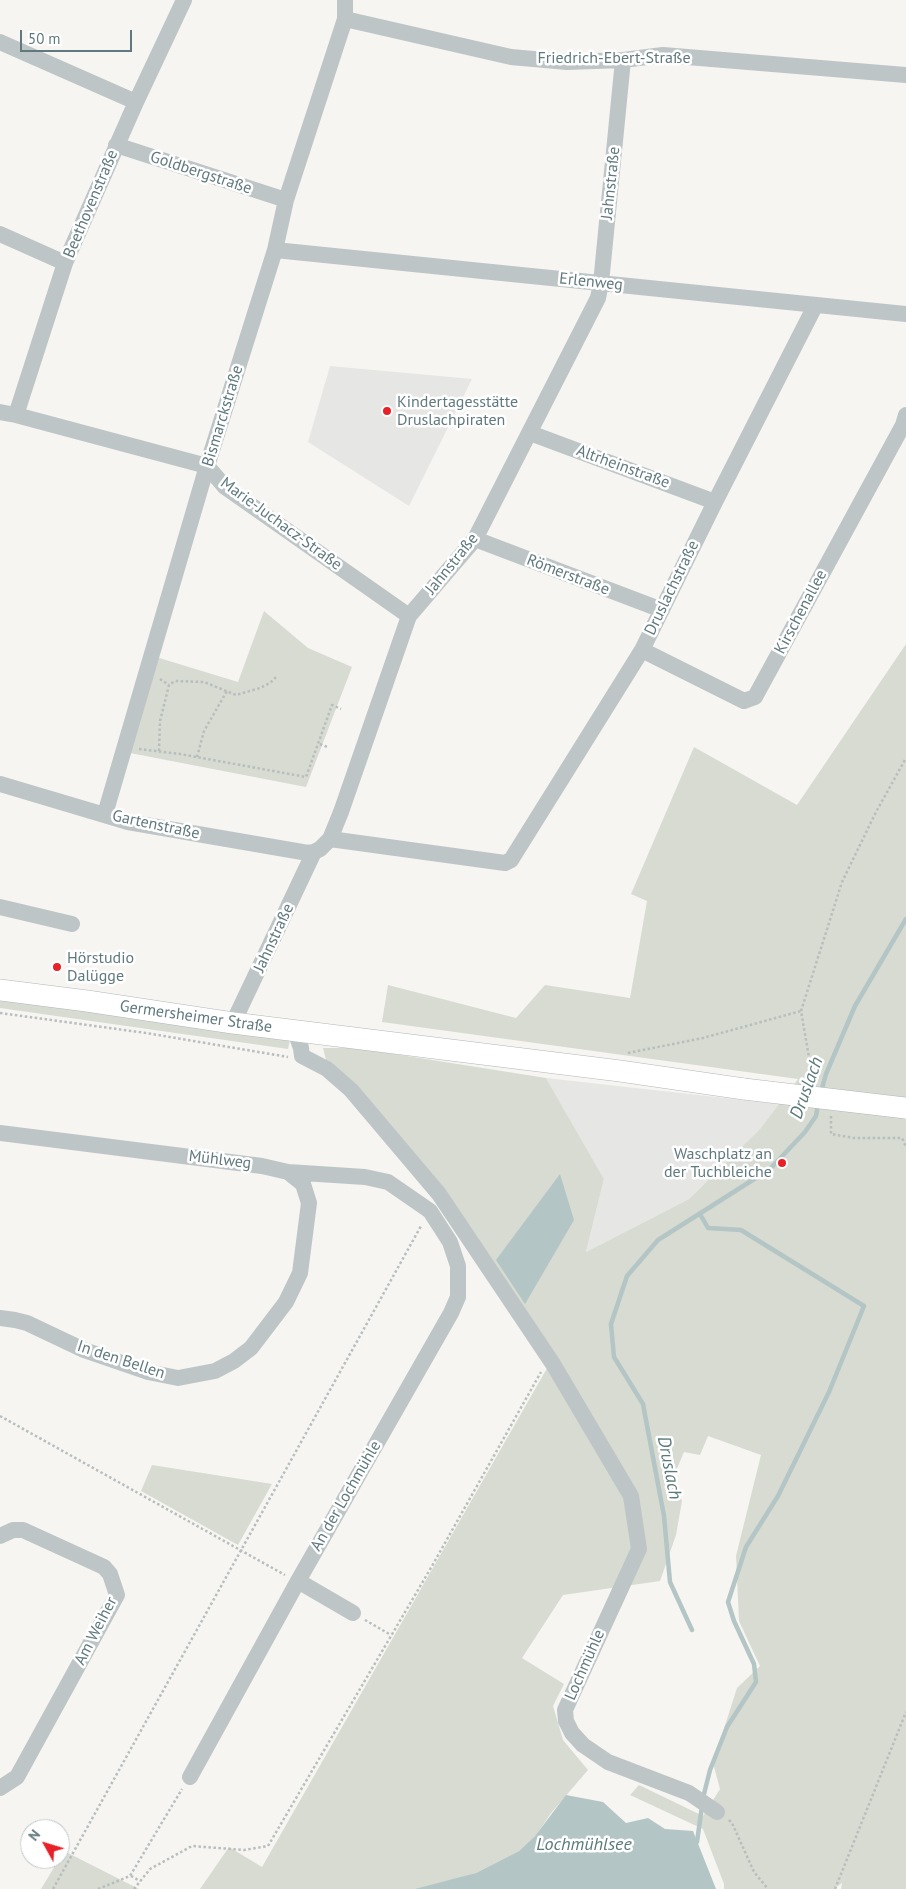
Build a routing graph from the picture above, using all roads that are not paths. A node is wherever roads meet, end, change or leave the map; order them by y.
1 (184, 0) edge
2 (345, 0) edge
3 (345, 19) junction
4 (0, 42) edge
5 (623, 60) junction
6 (906, 75) edge
7 (136, 102) junction
8 (116, 145) junction
9 (286, 200) junction
10 (0, 234) edge
11 (275, 250) junction
12 (65, 263) junction
13 (601, 283) junction
14 (815, 306) junction
15 (906, 314) edge
16 (0, 412) edge
17 (16, 415) junction
18 (906, 415) edge
19 (530, 433) junction
20 (207, 466) junction
21 (715, 502) junction
22 (475, 539) junction
23 (662, 610) junction
24 (408, 616) junction
25 (642, 650) junction
26 (0, 784) edge
27 (105, 814) junction
28 (330, 839) junction
29 (314, 852) junction
30 (0, 907) edge
31 (72, 924) dead end
32 (0, 990) edge
33 (233, 1023) junction
34 (295, 1031) junction
35 (906, 1108) edge
36 (0, 1133) edge
37 (288, 1172) junction
38 (430, 1211) joint
39 (0, 1318) edge
40 (0, 1536) edge
41 (298, 1581) junction
42 (353, 1613) road end
43 (190, 1777) road end
44 (0, 1788) edge
45 (714, 1811) road end

1 - 7 street, Beethovenstraße
2 - 3 street
3 - 5 street, Friedrich-Ebert-Straße
3 - 9 street, Bismarckstraße
4 - 7 street
5 - 6 street, Friedrich-Ebert-Straße
5 - 13 street, Jahnstraße
7 - 8 street, Beethovenstraße
8 - 9 street, Goldbergstraße
8 - 12 street, Beethovenstraße
9 - 11 street, Bismarckstraße
10 - 12 street
11 - 13 street, Erlenweg
11 - 20 street, Bismarckstraße
12 - 17 street, Beethovenstraße
13 - 14 street, Erlenweg
13 - 19 street, Jahnstraße
14 - 15 street, Erlenweg
14 - 21 street, Druslachstraße
16 - 17 street, Marie-Juchacz-Straße
17 - 20 street, Marie-Juchacz-Straße
18 - 25 street, Kirschenallee
19 - 21 street, Altrheinstraße
19 - 22 street, Jahnstraße
20 - 24 street, Marie-Juchacz-Straße
20 - 27 street, Bismarckstraße
21 - 23 street, Druslachstraße
22 - 23 street, Römerstraße
22 - 24 street, Jahnstraße
23 - 25 street, Druslachstraße
24 - 28 street, Jahnstraße
25 - 28 street, Druslachstraße
26 - 27 street, Gartenstraße
27 - 29 street, Gartenstraße
28 - 29 street, Jahnstraße
29 - 33 street, Jahnstraße
30 - 31 street
32 - 33 main road, Germersheimer Straße
33 - 34 main road, Germersheimer Straße
34 - 35 main road, Germersheimer Straße, bridge
34 - 45 street, Lochmühle
36 - 37 street, Mühlweg
37 - 38 street, Mühlweg
37 - 39 street, In den Bellen
38 - 41 street, An der Lochmühle
40 - 44 street, Am Weiher
41 - 42 street
41 - 43 street, An der Lochmühle

